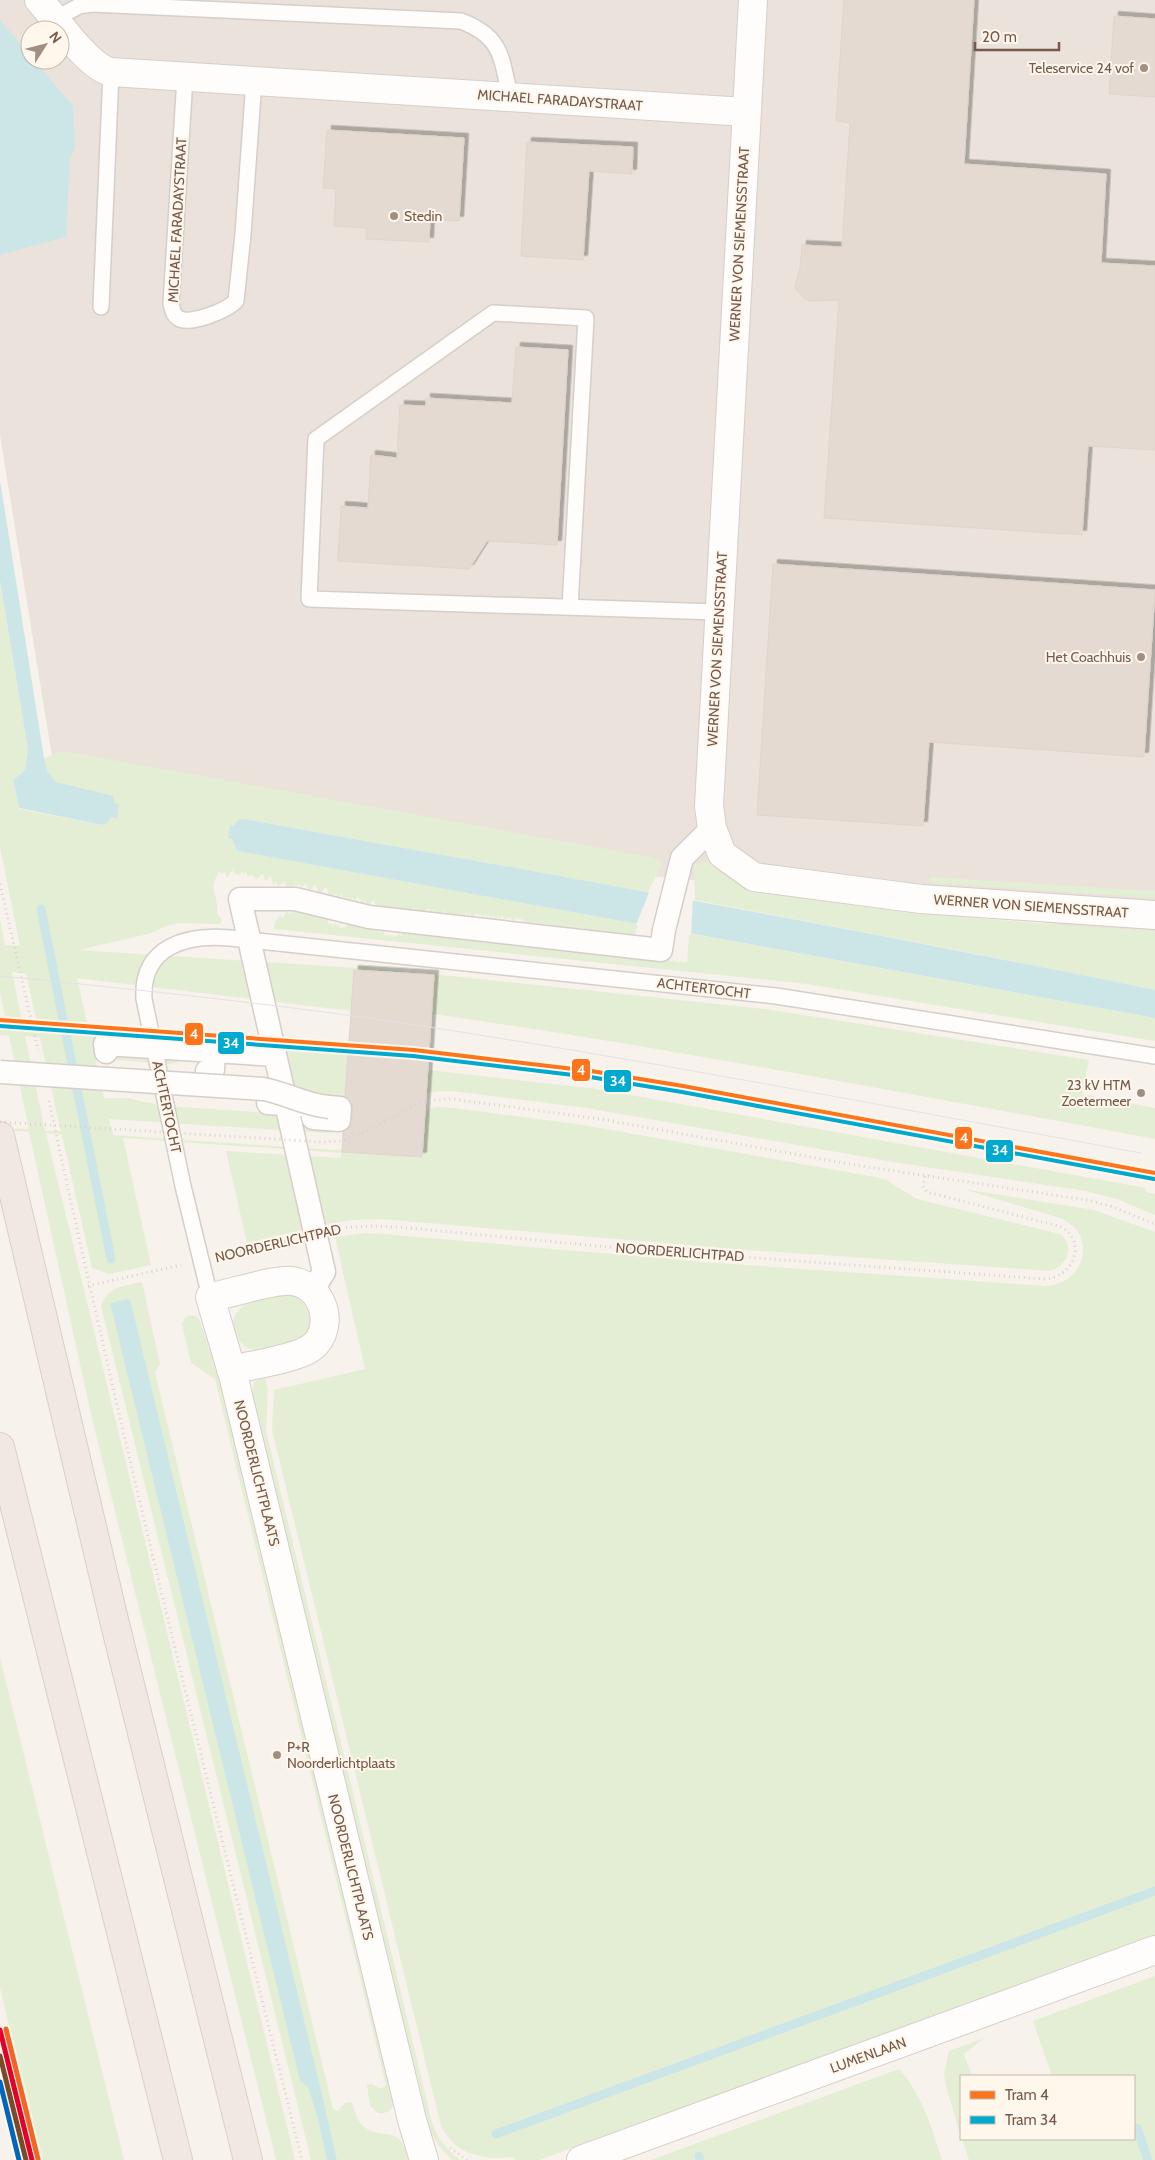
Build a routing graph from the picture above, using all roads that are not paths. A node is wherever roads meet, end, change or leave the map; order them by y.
1 (753, 0) edge
2 (47, 9) edge
3 (111, 72) junction
4 (185, 77) junction
5 (254, 81) junction
6 (510, 96) junction
7 (746, 112) junction
8 (101, 307) dead end
9 (570, 607) junction
10 (718, 612) junction
11 (712, 828) junction
12 (1155, 915) edge
13 (250, 940) junction
14 (154, 1047) junction
15 (106, 1052) dead end
16 (275, 1055) junction
17 (1155, 1056) edge
18 (0, 1072) edge
19 (154, 1082) junction
20 (174, 1097) dead end
21 (277, 1104) junction
22 (0, 1136) edge
23 (312, 1291) junction
24 (210, 1297) junction
25 (231, 1370) junction
26 (0, 1447) edge
27 (1155, 1950) edge
28 (178, 2160) edge
29 (248, 2160) edge
30 (424, 2160) edge
31 (581, 2160) edge

1 - 7 street, WERNER VON SIEMENSSTRAAT
2 - 3 street, MICHAEL FARADAYSTRAAT
2 - 6 lane
3 - 4 street, MICHAEL FARADAYSTRAAT
3 - 8 lane
4 - 5 street, MICHAEL FARADAYSTRAAT
4 - 5 lane, MICHAEL FARADAYSTRAAT
5 - 6 street, MICHAEL FARADAYSTRAAT
6 - 7 street, MICHAEL FARADAYSTRAAT
7 - 10 street, WERNER VON SIEMENSSTRAAT
9 - 9 lane
9 - 10 lane
10 - 11 street, WERNER VON SIEMENSSTRAAT
11 - 12 street, WERNER VON SIEMENSSTRAAT
11 - 13 street
13 - 14 lane, ACHTERTOCHT
13 - 16 street
13 - 17 lane, ACHTERTOCHT
14 - 15 street
14 - 16 street
14 - 24 lane, ACHTERTOCHT
16 - 21 street
18 - 19 street, bridge
19 - 20 street
19 - 21 street, bridge
21 - 23 street
22 - 29 highway
23 - 24 street
23 - 25 street
24 - 25 street, NOORDERLICHTPLAATS
25 - 30 street, NOORDERLICHTPLAATS
26 - 28 highway
27 - 31 street, LUMENLAAN

